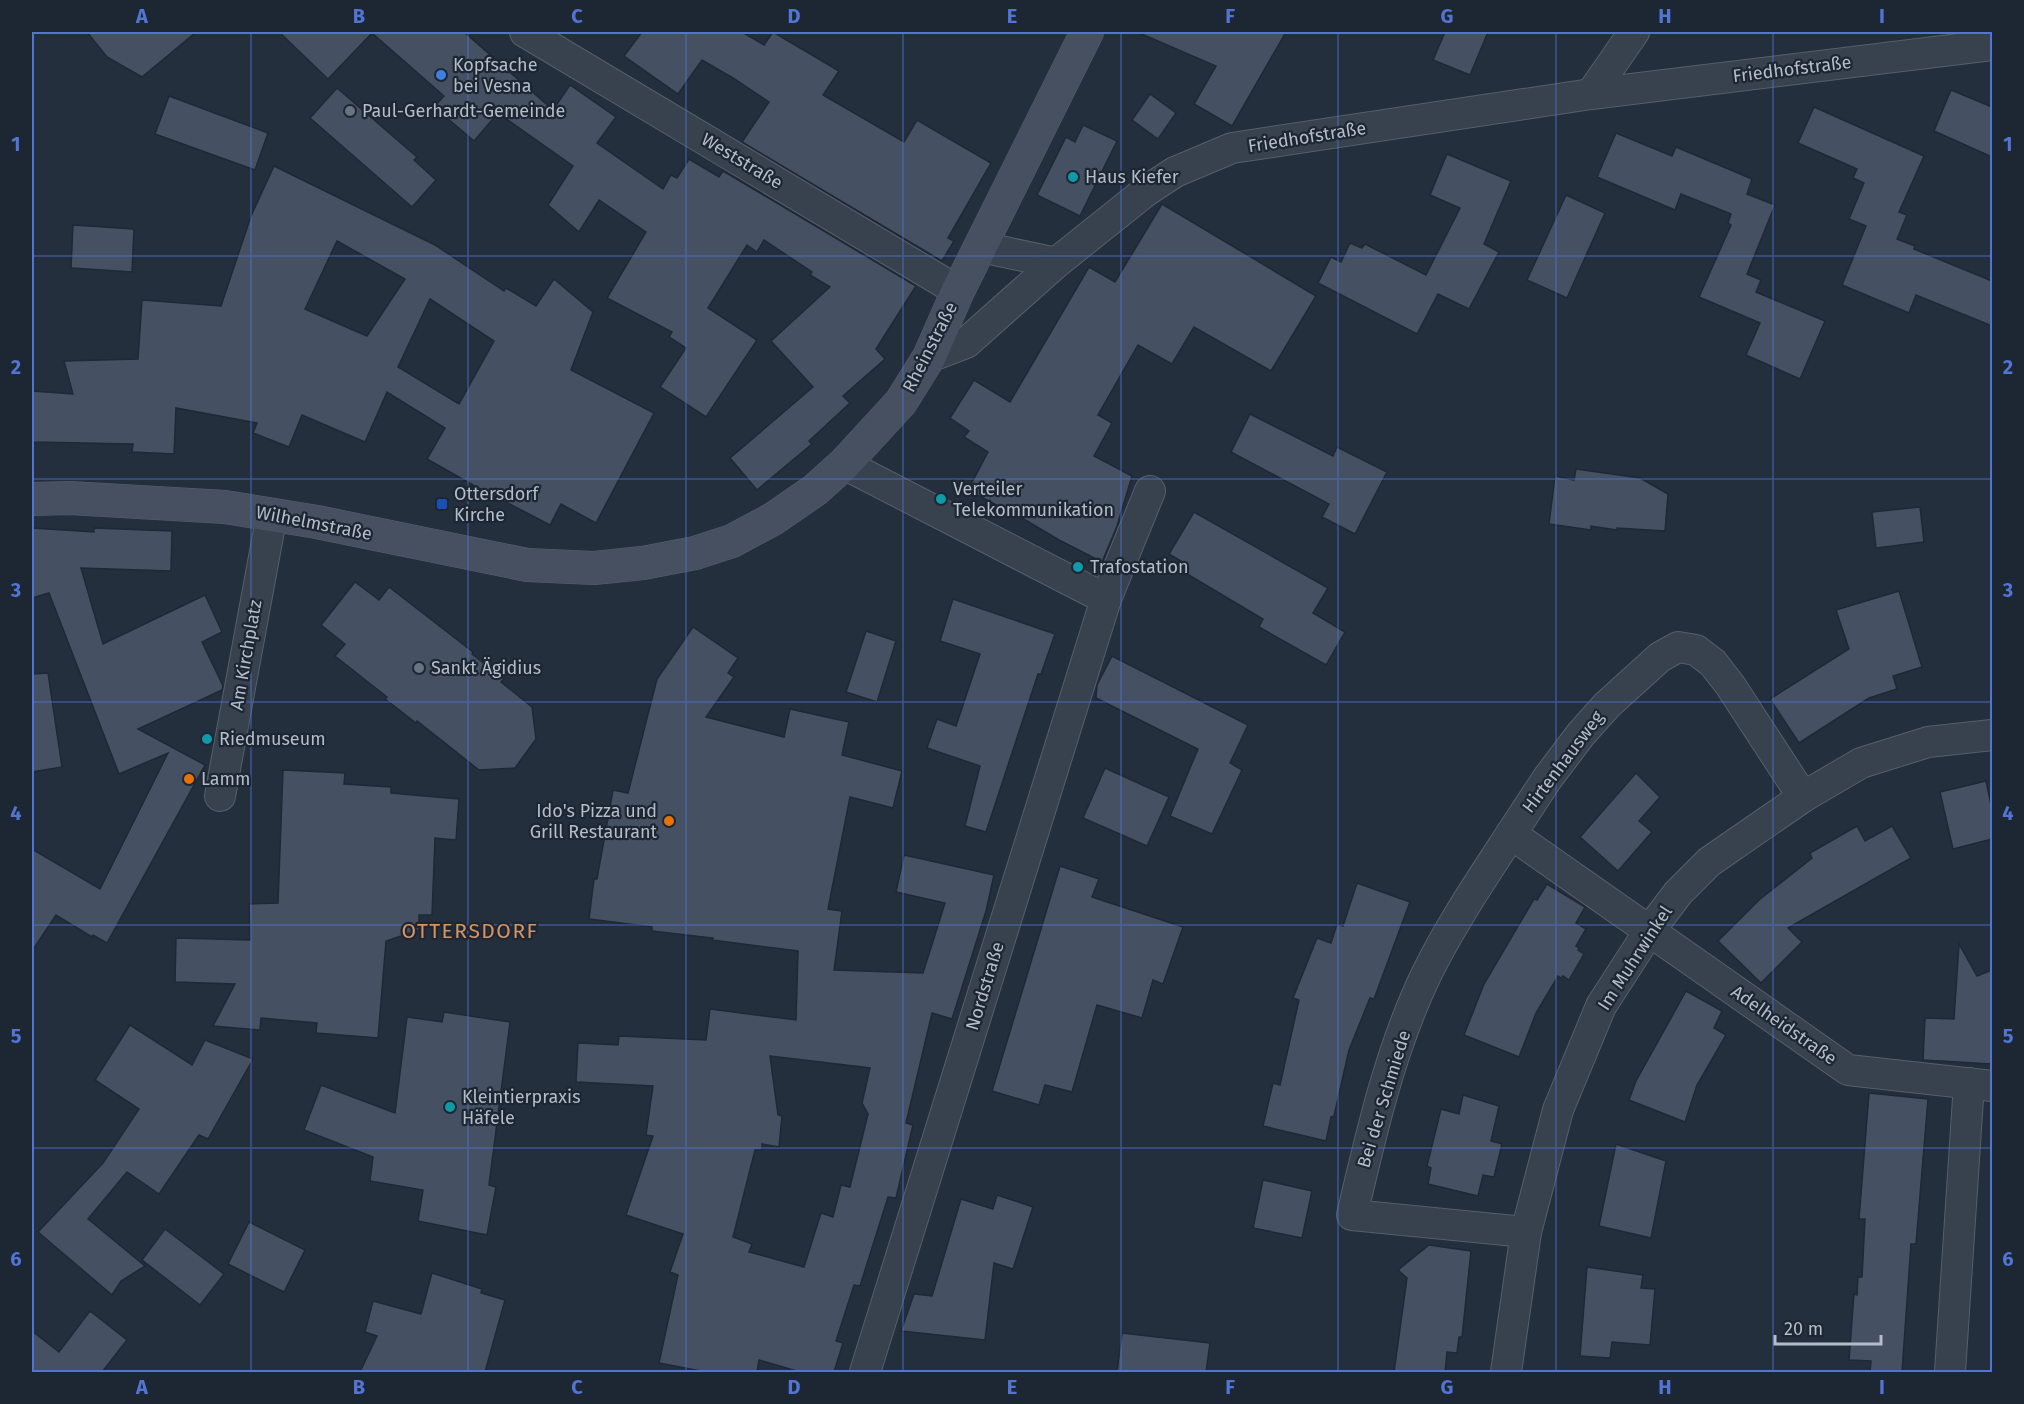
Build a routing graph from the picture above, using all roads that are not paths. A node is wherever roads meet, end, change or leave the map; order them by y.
1 (525, 32) edge
2 (1087, 32) edge
3 (1634, 32) edge
4 (1992, 45) edge
5 (1591, 94) junction
6 (981, 247) junction
7 (1056, 263) junction
8 (958, 291) junction
9 (929, 357) junction
10 (844, 464) junction
11 (1149, 491) dead end
12 (32, 499) edge
13 (272, 514) junction
14 (594, 568) joint
15 (1106, 599) junction
16 (1992, 735) edge
17 (220, 796) dead end
18 (1803, 797) junction
19 (1511, 834) junction
20 (1650, 930) junction
21 (1981, 1085) edge
22 (1526, 1232) junction
23 (865, 1372) edge
24 (1506, 1372) edge
25 (1950, 1372) edge

1 - 8 street, Weststraße
2 - 6 main road, Rheinstraße
3 - 5 street
4 - 5 street, Friedhofstraße
5 - 7 street, Friedhofstraße
6 - 7 street
6 - 8 main road, Rheinstraße
7 - 9 street, Friedhofstraße
8 - 9 main road, Rheinstraße
9 - 10 main road, Rheinstraße
10 - 14 main road, Rheinstraße
10 - 15 street
11 - 15 street, Nordstraße
12 - 13 main road, Wilhelmstraße
13 - 14 main road, Wilhelmstraße
13 - 17 street, Am Kirchplatz
15 - 23 street, Nordstraße
16 - 18 street, Im Muhrwinkel
18 - 19 street, Hirtenhausweg
18 - 20 street, Im Muhrwinkel
19 - 20 street
19 - 22 street, Bei der Schmiede
20 - 21 street, Adelheidstraße
20 - 22 street, Im Muhrwinkel
21 - 25 street, Adelheidstraße
22 - 24 street, Im Muhrwinkel

